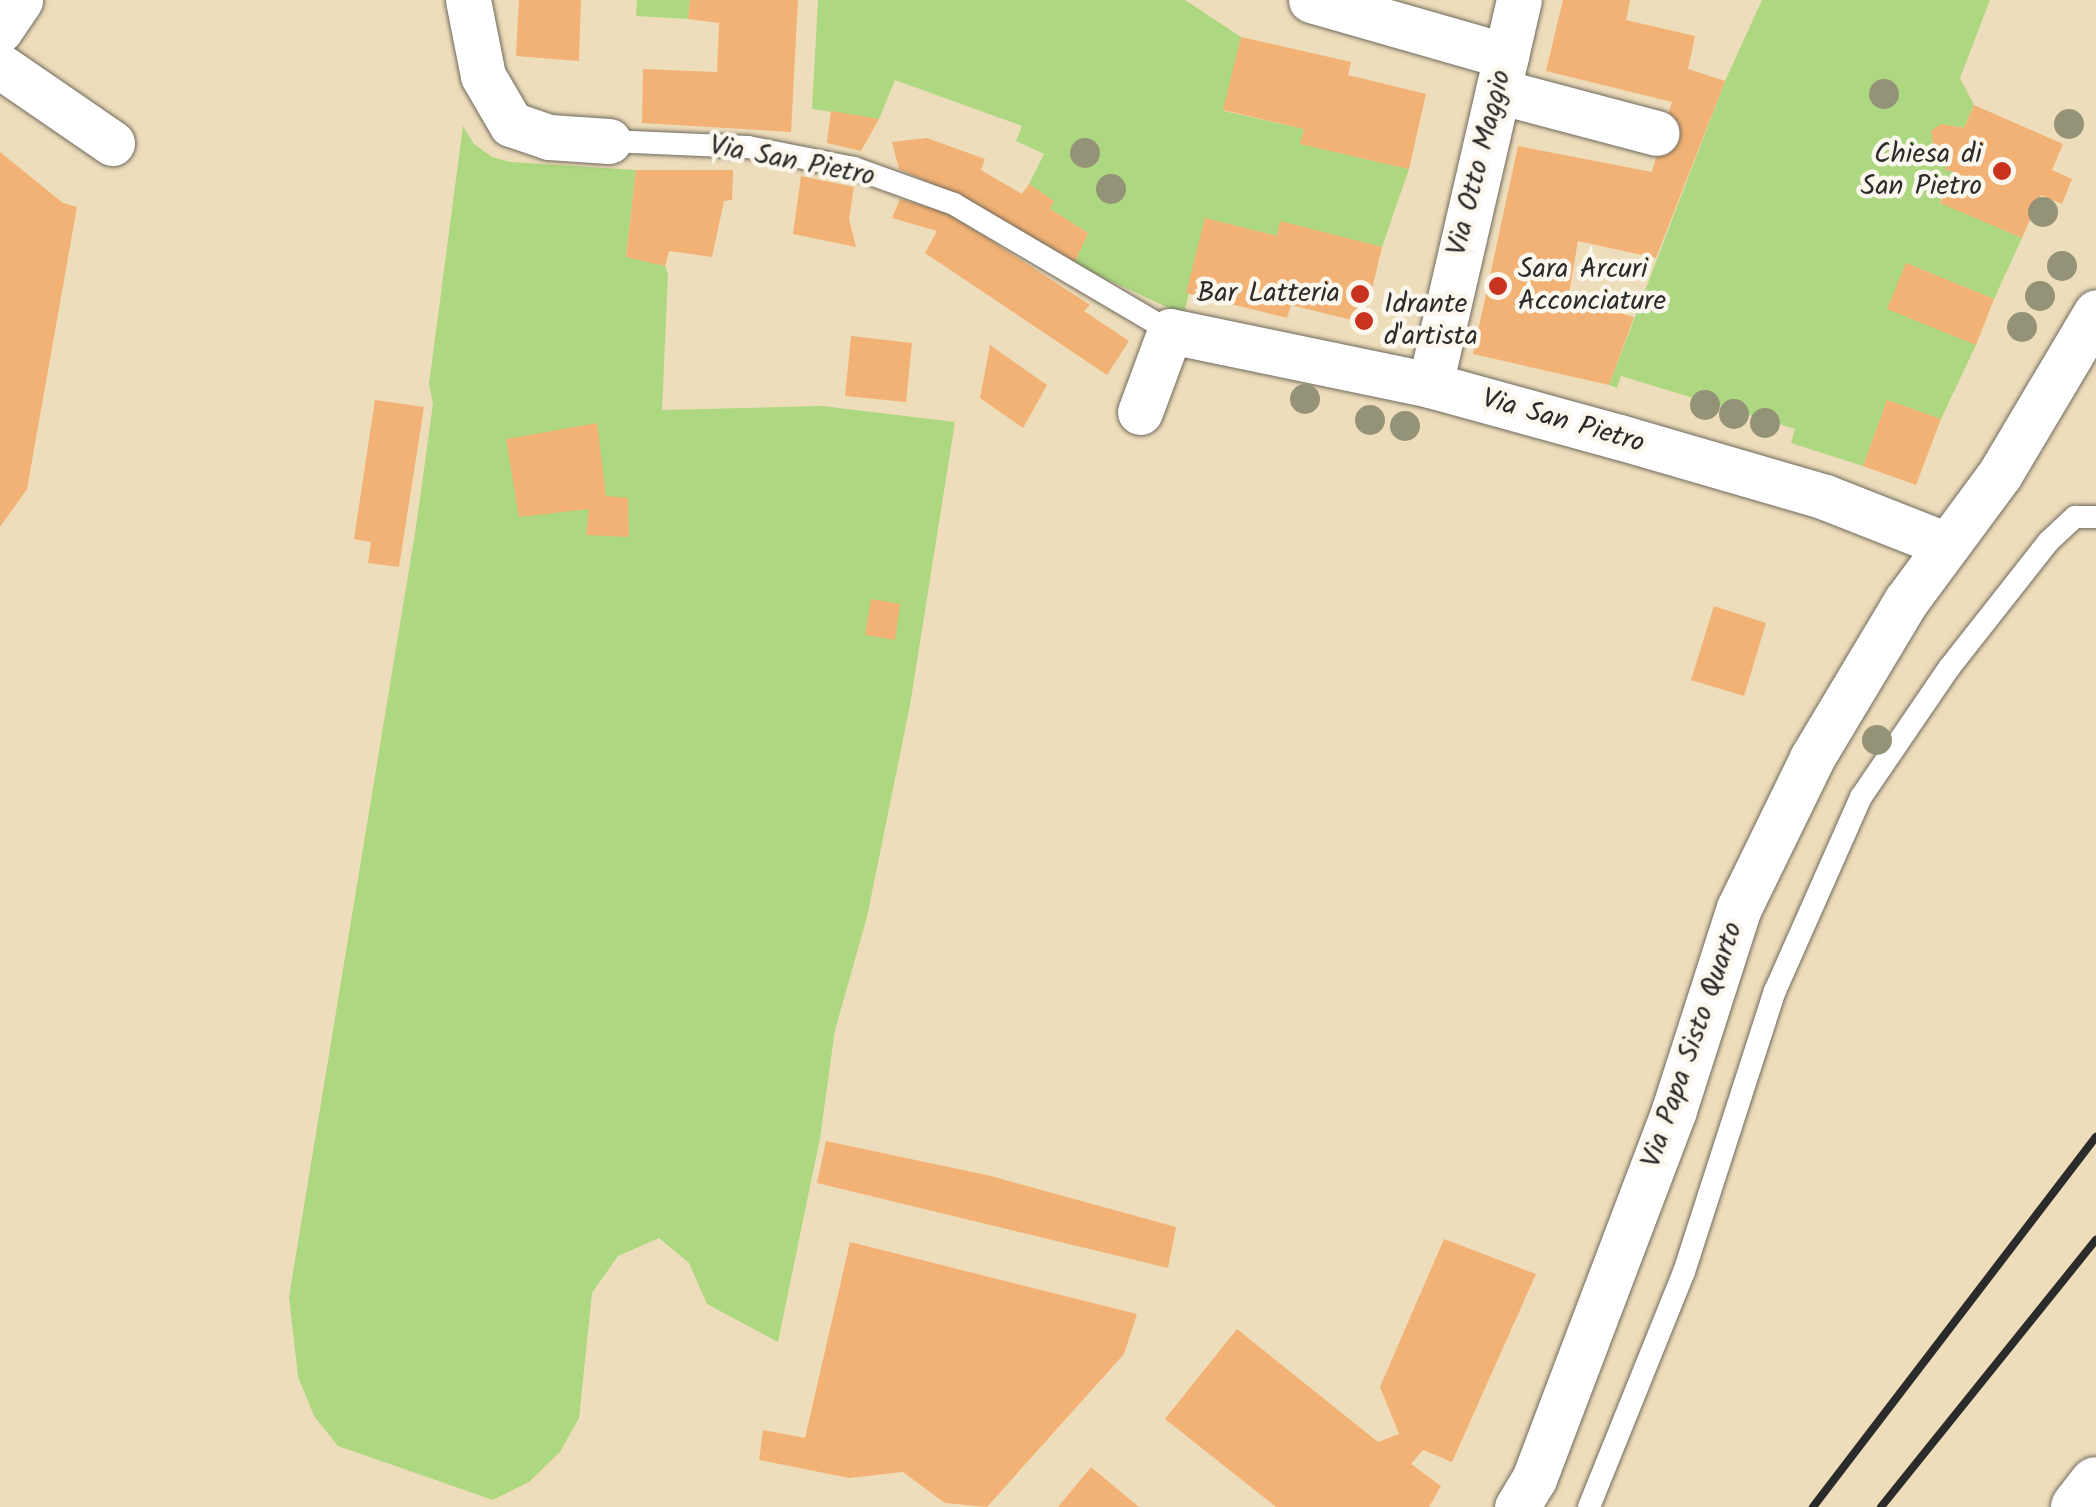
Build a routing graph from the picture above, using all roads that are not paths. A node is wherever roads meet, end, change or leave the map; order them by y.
1 (20, 0) edge
2 (468, 0) edge
3 (1311, 0) edge
4 (1519, 0) edge
5 (0, 30) edge
6 (0, 66) edge
7 (1502, 73) junction
8 (1657, 134) dead end
9 (609, 141) joint
10 (112, 143) dead end
11 (2096, 312) edge
12 (1170, 331) junction
13 (1430, 385) junction
14 (1140, 412) dead end
15 (2096, 516) edge
16 (1885, 520) junction
17 (1948, 545) junction
18 (1906, 601) junction
19 (2096, 1484) edge
20 (1517, 1507) edge
21 (1589, 1507) edge
22 (2078, 1507) edge

1 - 5 street
2 - 9 street, Via San Pietro
3 - 7 street
4 - 7 street, Via Otto Maggio
6 - 10 street
7 - 8 street
7 - 13 street, Via Otto Maggio
9 - 12 lane, Via San Pietro
11 - 17 street, Via Papa Sisto Quarto
12 - 13 street, Via San Pietro
12 - 14 street
13 - 16 street, Via San Pietro
15 - 21 lane
16 - 17 street, Via San Pietro
16 - 18 street
17 - 18 street, Via Papa Sisto Quarto
18 - 20 street, Via Papa Sisto Quarto
19 - 22 highway

